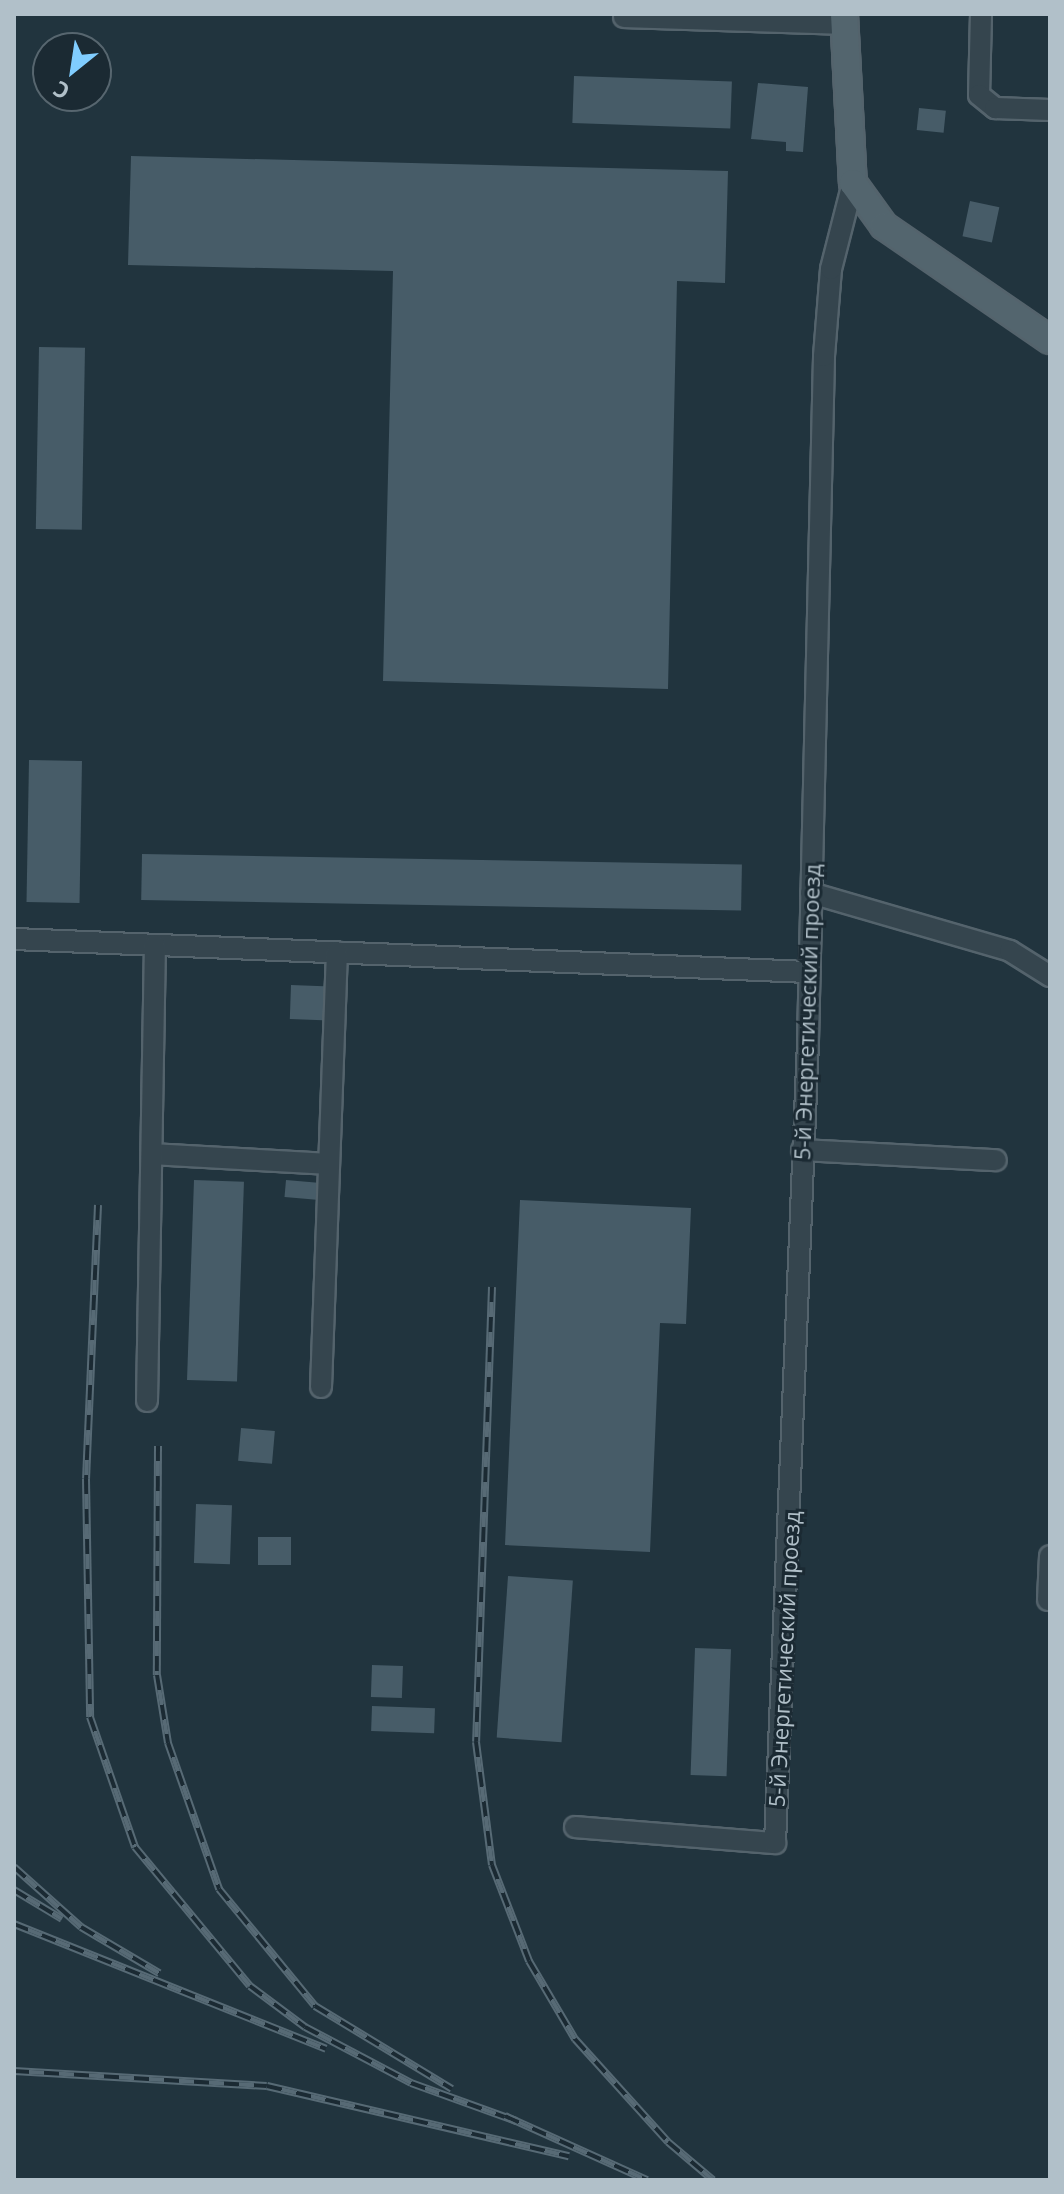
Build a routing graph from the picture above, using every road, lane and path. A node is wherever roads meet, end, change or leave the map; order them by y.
1 (981, 14) edge
2 (624, 17) dead end
3 (844, 19) edge
4 (1050, 110) edge
5 (853, 183) junction
6 (1050, 340) edge
7 (811, 893) junction
8 (14, 939) edge
9 (155, 945) junction
10 (337, 952) junction
11 (809, 972) junction
12 (1049, 972) edge
13 (802, 1150) junction
14 (152, 1154) junction
15 (996, 1160) dead end
16 (329, 1164) junction
17 (321, 1387) dead end
18 (147, 1401) dead end
19 (1050, 1556) edge
20 (1048, 1600) dead end
21 (575, 1827) dead end

1 - 4 street
2 - 3 street
3 - 5 main road
5 - 6 main road
5 - 7 street, 5-й Энергетический проезд
7 - 11 street, 5-й Энергетический проезд
7 - 12 street
8 - 9 street
9 - 10 street
9 - 14 street
10 - 11 street
10 - 16 street
11 - 13 street, 5-й Энергетический проезд
13 - 15 street
13 - 21 street, 5-й Энергетический проезд
14 - 16 street
14 - 18 street
16 - 17 street
19 - 20 street

